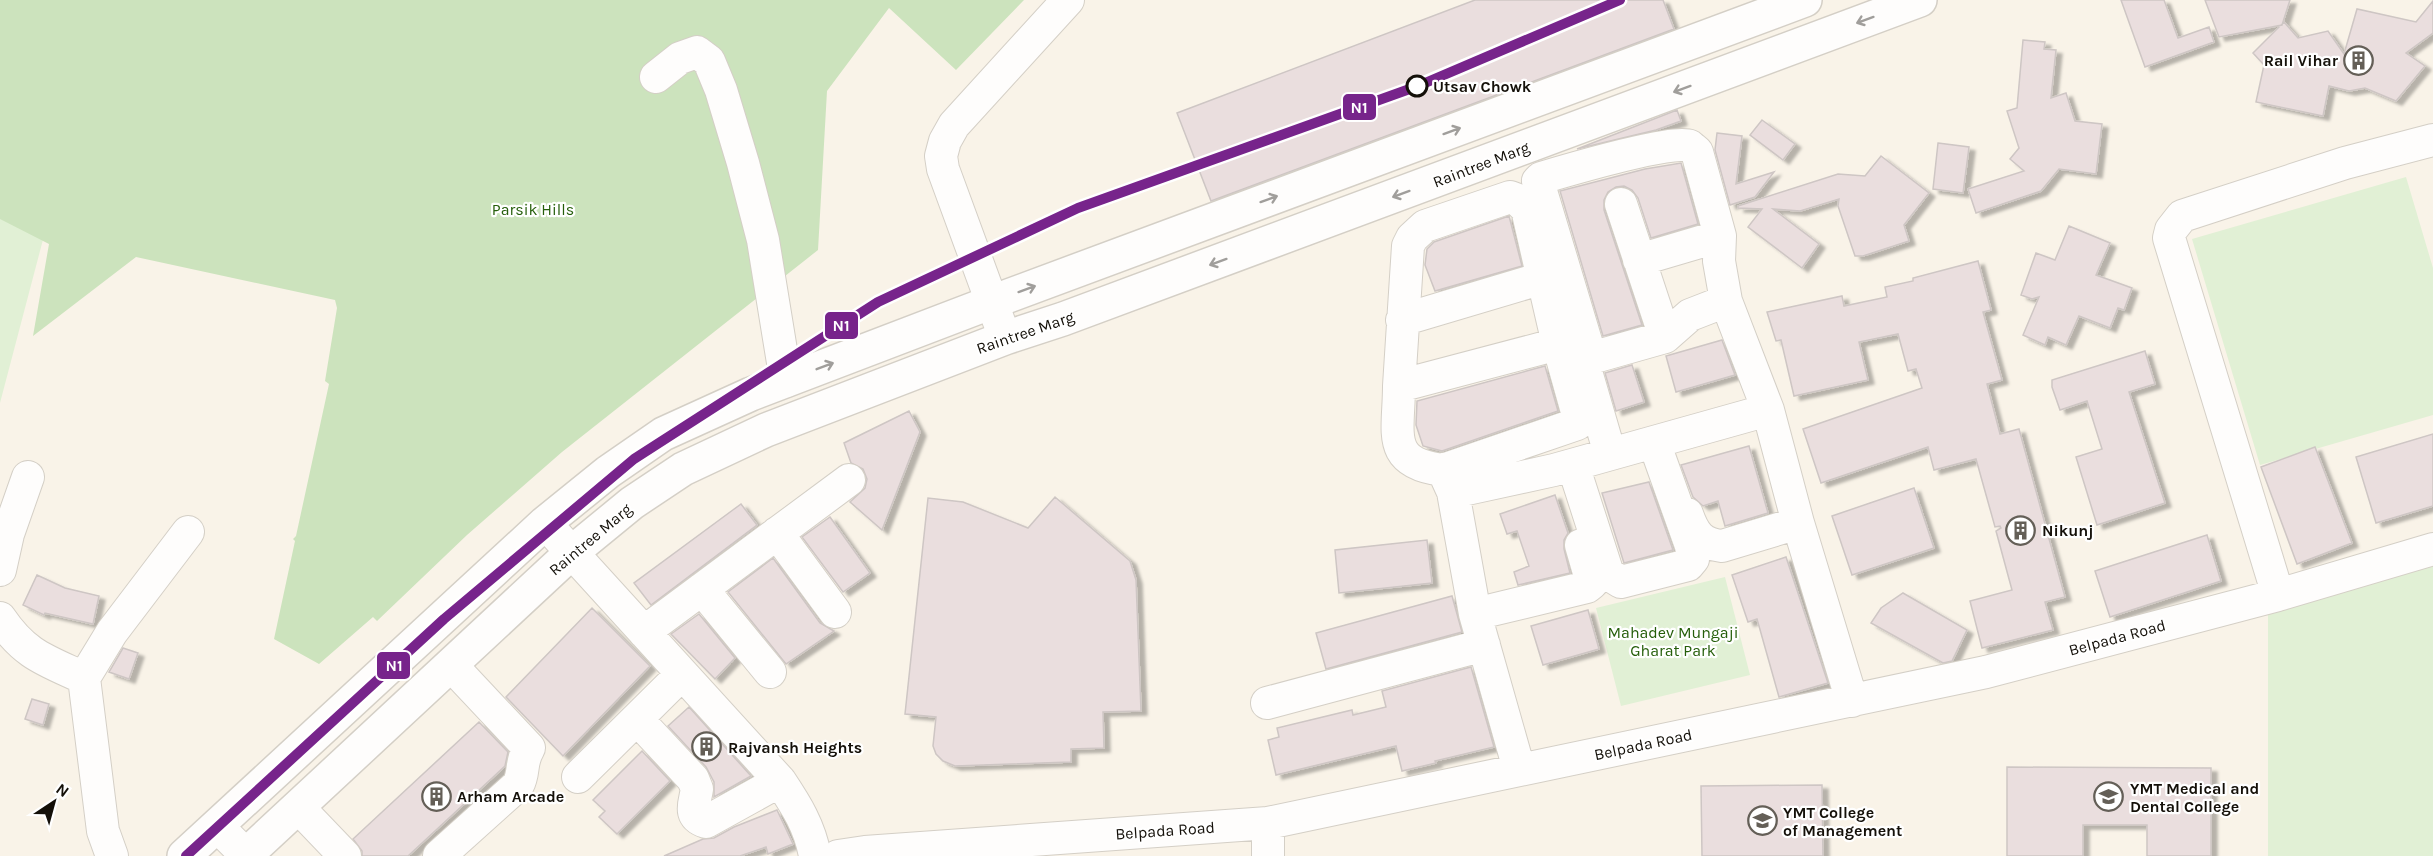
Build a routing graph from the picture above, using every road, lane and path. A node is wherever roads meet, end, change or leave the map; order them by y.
1 (1068, 0) edge
2 (1805, 0) edge
3 (1920, 0) edge
4 (656, 77) dead end
5 (2433, 140) edge
6 (1621, 204) dead end
7 (1720, 236) junction
8 (1639, 260) junction
9 (1543, 278) junction
10 (1726, 301) junction
11 (992, 302) junction
12 (1402, 320) junction
13 (1665, 337) junction
14 (1005, 338) junction
15 (1558, 345) junction
16 (1591, 358) junction
17 (786, 381) junction
18 (1399, 386) junction
19 (1768, 410) junction
20 (1572, 426) junction
21 (1657, 441) junction
22 (1580, 463) junction
23 (28, 477) dead end
24 (849, 480) dead end
25 (1448, 481) junction
26 (1798, 523) junction
27 (545, 524) junction
28 (188, 532) dead end
29 (777, 533) junction
30 (2433, 549) edge
31 (571, 553) junction
32 (0, 570) edge
33 (702, 589) junction
34 (2278, 594) junction
35 (835, 612) dead end
36 (0, 618) edge
37 (1486, 625) junction
38 (644, 632) junction
39 (451, 664) junction
40 (770, 672) dead end
41 (682, 674) junction
42 (84, 678) junction
43 (1852, 701) junction
44 (1267, 703) dead end
45 (637, 719) junction
46 (1519, 770) junction
47 (578, 777) dead end
48 (780, 781) junction
49 (298, 807) junction
50 (1268, 823) junction
51 (217, 826) junction
52 (1016, 849) edge
53 (112, 856) edge
54 (184, 856) edge
55 (246, 856) edge
56 (345, 856) edge
57 (440, 856) edge
58 (815, 856) edge
59 (838, 856) edge
60 (1268, 856) edge

1 - 11 street
11 -> 2 main road
3 -> 14 main road, Raintree Marg
4 - 17 street
5 - 34 street
6 - 8 street
7 - 8 street
7 - 10 street
7 - 16 street
8 - 13 street
9 - 12 street
9 - 12 street
9 - 15 street
10 - 13 street
10 - 19 street
11 - 14 street
17 -> 11 main road
12 - 18 street
13 - 16 street
14 - 31 main road, Raintree Marg
15 - 18 street
15 - 20 street
16 - 22 street
17 - 27 main road
18 - 25 street
19 - 21 street
19 - 26 street
20 - 22 street
20 - 25 street
21 - 22 street
21 - 22 street
21 - 26 street
22 - 25 street
22 - 37 street
23 - 32 street
24 - 29 street
25 - 37 street
26 - 43 street
27 - 31 street
27 - 51 main road
28 - 42 street
29 - 33 street
29 - 35 street
30 - 34 street, Belpada Road
31 - 38 street
31 - 39 main road, Raintree Marg
33 - 38 street
33 - 40 street
34 - 43 street, Belpada Road
36 - 42 street
37 - 44 street
37 - 46 street
38 - 41 street
39 - 49 main road, Raintree Marg
39 - 57 street
41 - 45 street
41 - 48 street
42 - 53 street
43 - 46 street, Belpada Road
45 - 47 street
45 - 48 street
46 - 50 street, Belpada Road
48 - 58 street
49 - 55 main road, Raintree Marg
49 - 56 street
50 - 52 street, Belpada Road
50 - 60 street
51 - 54 main road
51 - 55 street
52 - 59 street, Belpada Road

